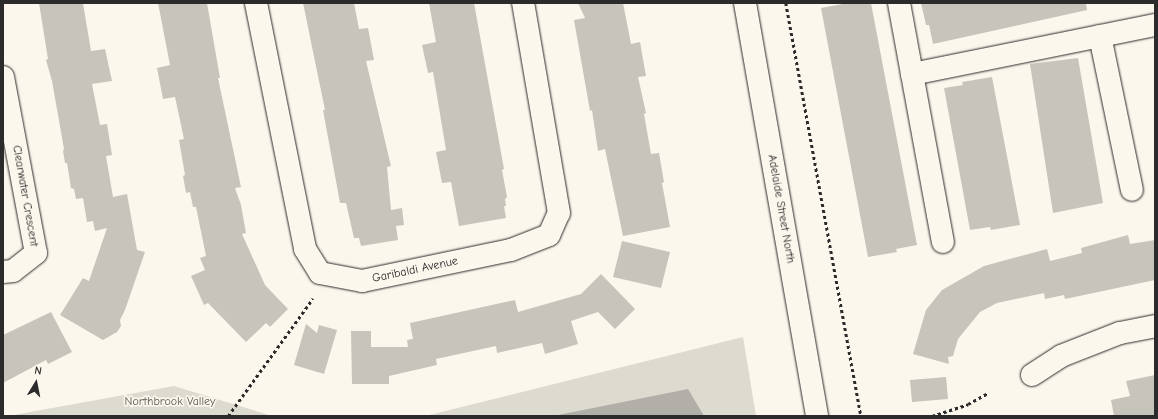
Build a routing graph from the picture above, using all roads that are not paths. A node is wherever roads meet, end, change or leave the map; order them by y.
1 (256, 3) edge
2 (523, 3) edge
3 (745, 3) edge
4 (899, 3) edge
5 (1155, 25) edge
6 (1100, 36) junction
7 (912, 74) junction
8 (3, 77) edge
9 (1132, 190) dead end
10 (943, 242) dead end
11 (3, 272) edge
12 (1155, 326) edge
13 (1032, 375) dead end
14 (817, 416) edge

1 - 2 street, Garibaldi Avenue
3 - 14 street, Adelaide Street North
4 - 7 street
5 - 6 street
6 - 7 street
6 - 9 street
7 - 10 street
8 - 11 street, Clearwater Crescent
12 - 13 street

